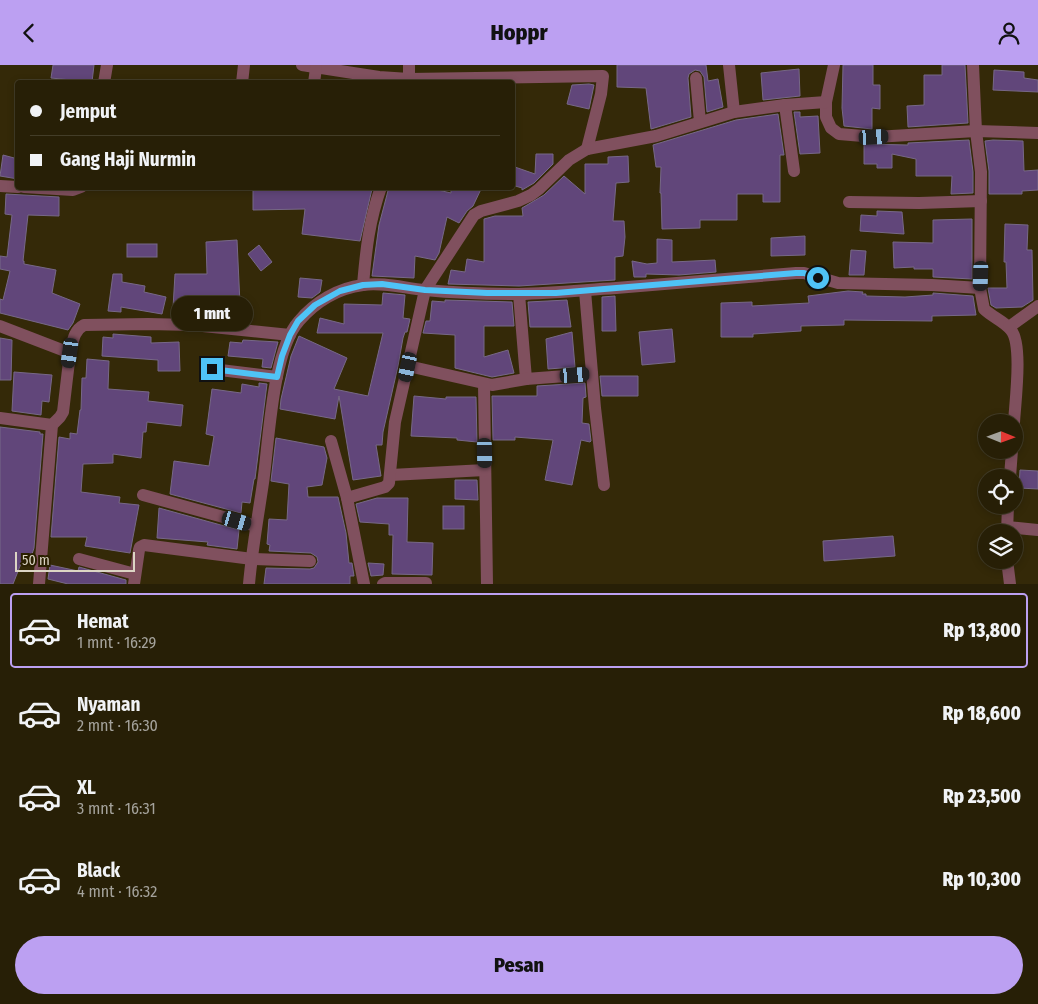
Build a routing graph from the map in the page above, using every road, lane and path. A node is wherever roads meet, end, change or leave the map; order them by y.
1 (107, 65) edge
2 (244, 65) edge
3 (302, 65) edge
4 (409, 65) edge
5 (729, 65) edge
6 (834, 65) edge
7 (973, 65) edge
8 (316, 68) junction
9 (603, 70) edge
10 (696, 78) dead end
11 (104, 80) edge
12 (242, 80) edge
13 (314, 80) edge
14 (402, 80) edge
15 (409, 80) edge
16 (427, 80) edge
17 (826, 102) junction
18 (785, 105) junction
19 (734, 112) junction
20 (700, 122) junction
21 (976, 131) junction
22 (1038, 133) edge
23 (587, 149) junction
24 (794, 171) dead end
25 (0, 186) edge
26 (15, 187) edge
27 (380, 190) edge
28 (981, 201) junction
29 (849, 202) dead end
30 (363, 285) junction
31 (980, 288) junction
32 (425, 290) junction
33 (585, 291) junction
34 (519, 294) junction
35 (1038, 305) edge
36 (0, 326) edge
37 (1009, 327) junction
38 (290, 335) junction
39 (70, 353) junction
40 (408, 367) junction
41 (212, 369) dead end
42 (592, 375) junction
43 (277, 377) junction
44 (526, 379) junction
45 (484, 384) junction
46 (1014, 414) edge
47 (0, 418) edge
48 (52, 425) junction
49 (331, 441) dead end
50 (485, 470) junction
51 (391, 475) junction
52 (604, 485) dead end
53 (143, 495) dead end
54 (347, 498) junction
55 (256, 526) junction
56 (1023, 530) edge
57 (1038, 530) edge
58 (79, 559) dead end
59 (252, 559) junction
60 (310, 561) dead end
61 (1008, 569) edge
62 (134, 579) edge
63 (426, 583) edge
64 (39, 584) edge
65 (249, 584) edge
66 (364, 584) edge
67 (383, 584) edge
68 (487, 584) edge
69 (1010, 584) edge

1 - 11 street
2 - 12 street
3 - 8 street
4 - 15 street
5 - 19 street
6 - 17 street
7 - 21 street
8 - 13 street
8 - 14 street
9 - 16 street
9 - 23 street
10 - 20 street
17 - 18 street
17 - 21 street
18 - 19 street
18 - 24 street
19 - 20 street
20 - 23 street
21 - 22 street
21 - 28 street
23 - 32 street
25 - 26 street
27 - 30 street
28 - 29 street
28 - 31 street
30 - 32 street
30 - 38 street
31 - 33 street
31 - 37 street
32 - 34 street
32 - 40 street
33 - 34 street
33 - 42 street
34 - 44 street
35 - 37 street
36 - 39 street
37 - 46 street
38 - 39 street
38 - 43 street
39 - 48 street
40 - 45 street
40 - 51 street
41 - 43 street
42 - 44 street
42 - 52 street
43 - 55 street
44 - 45 street
45 - 50 street
47 - 48 street
48 - 64 street
49 - 54 street
50 - 51 street
50 - 68 street
51 - 54 street
53 - 55 street
54 - 66 street
55 - 59 street
56 - 57 street
58 - 62 street
59 - 60 street
59 - 62 street
59 - 65 street
61 - 69 street
63 - 67 street

